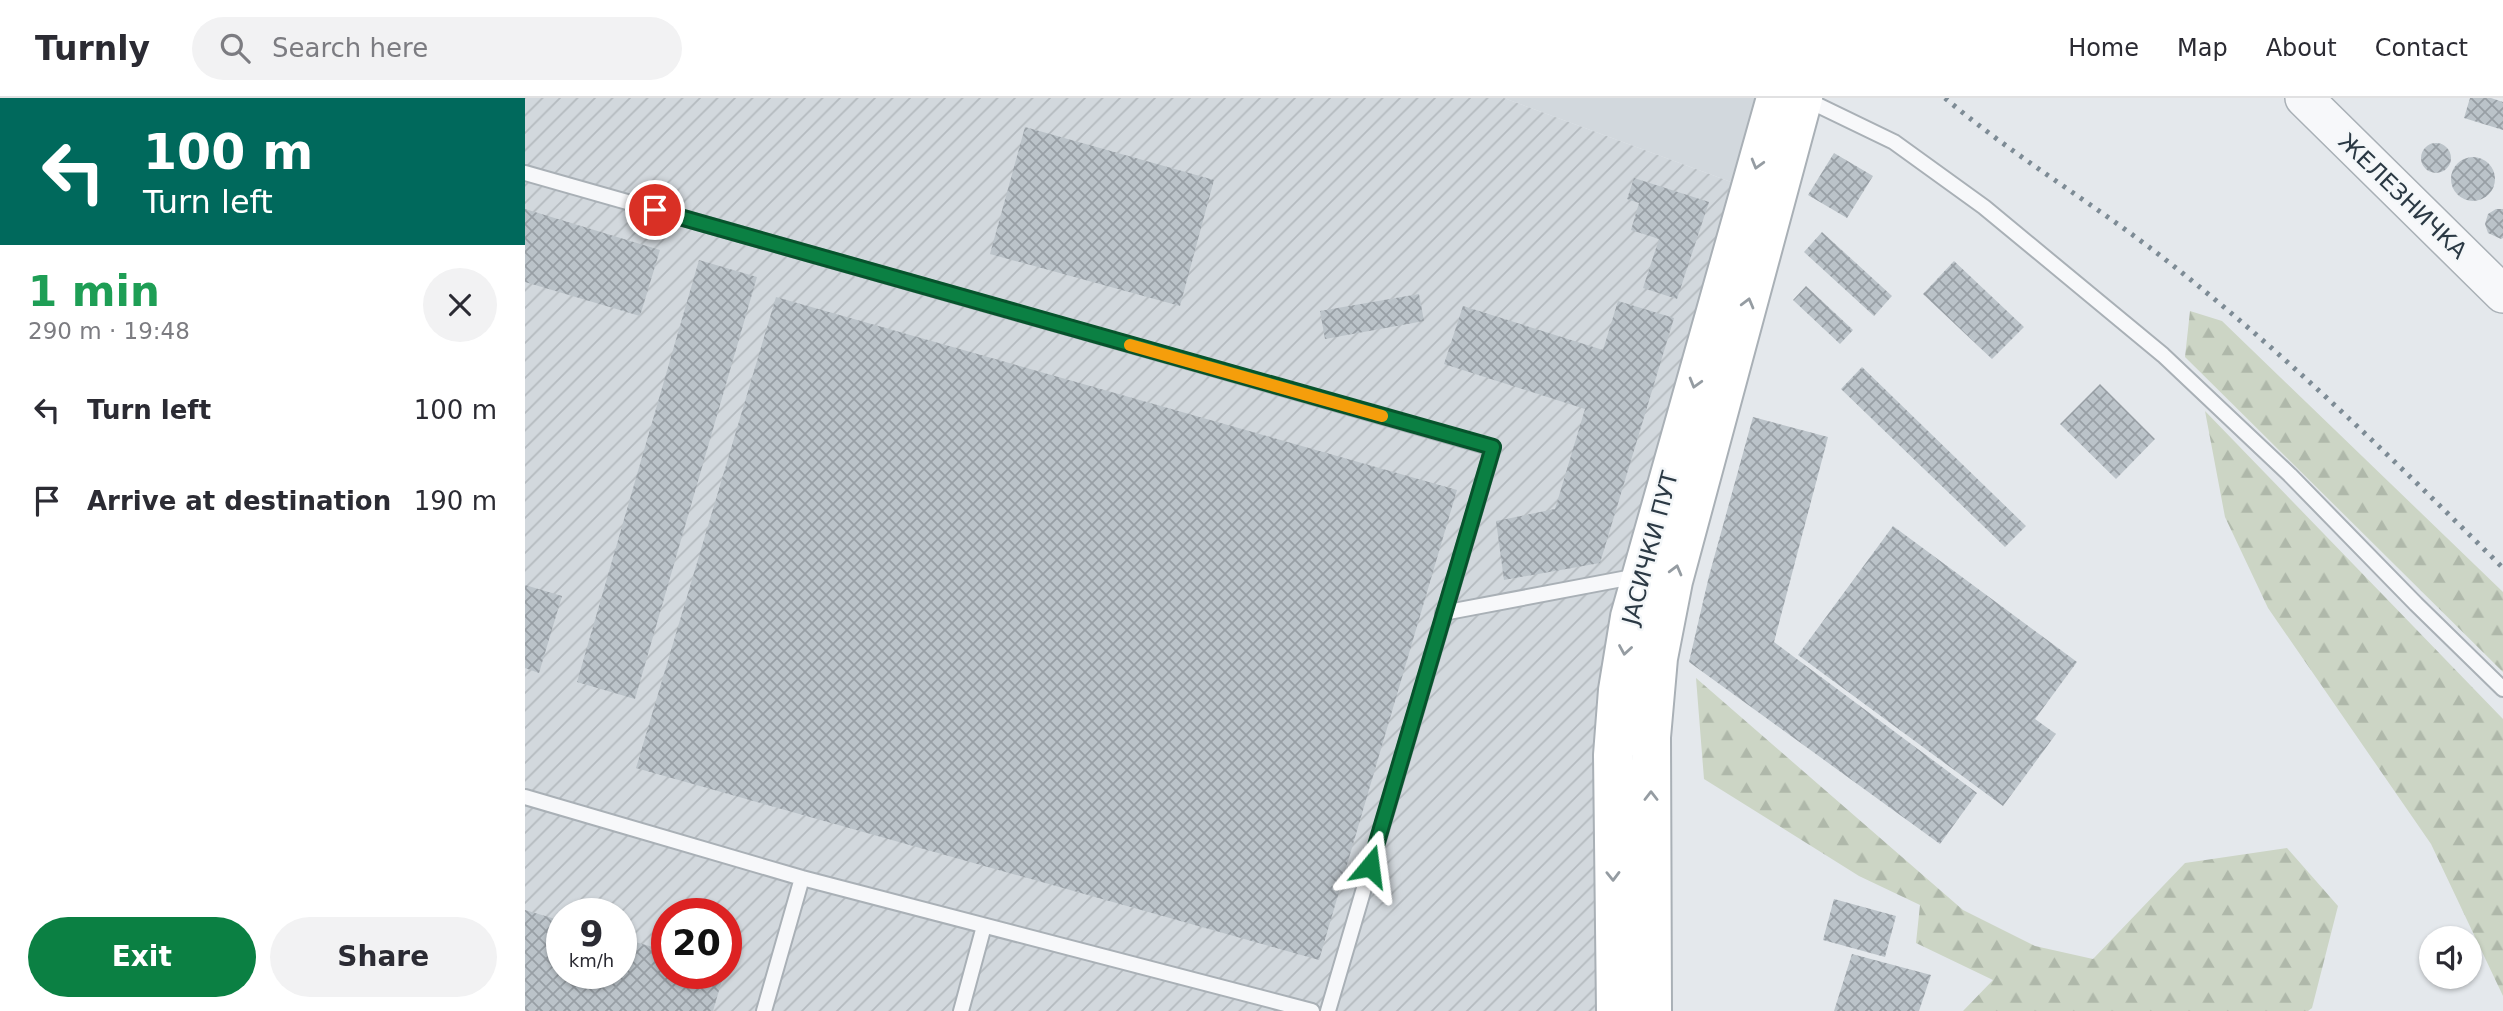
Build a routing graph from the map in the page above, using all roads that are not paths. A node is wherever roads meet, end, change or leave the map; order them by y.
1 (1776, 98) edge
2 (1803, 98) edge
3 (2304, 98) edge
4 (525, 173) edge
5 (2503, 294) edge
6 (1642, 575) junction
7 (1443, 613) junction
8 (2503, 689) edge
9 (525, 797) edge
10 (802, 878) junction
11 (984, 926) junction
12 (764, 1011) edge
13 (961, 1011) edge
14 (1312, 1011) edge
15 (1328, 1011) edge
16 (1615, 1011) edge
17 (1651, 1011) edge

1 -> 6 main road, ЈАСИЧКИ ПУТ
2 - 8 lane
17 -> 2 main road, ЈАСИЧКИ ПУТ
3 - 5 street, ЖЕЛЕЗНИЧКА
4 - 7 lane
6 - 7 lane
6 -> 16 main road, ЈАСИЧКИ ПУТ
7 - 15 lane
9 - 10 lane
10 - 11 lane
10 - 12 lane
11 - 13 lane
11 - 14 lane

